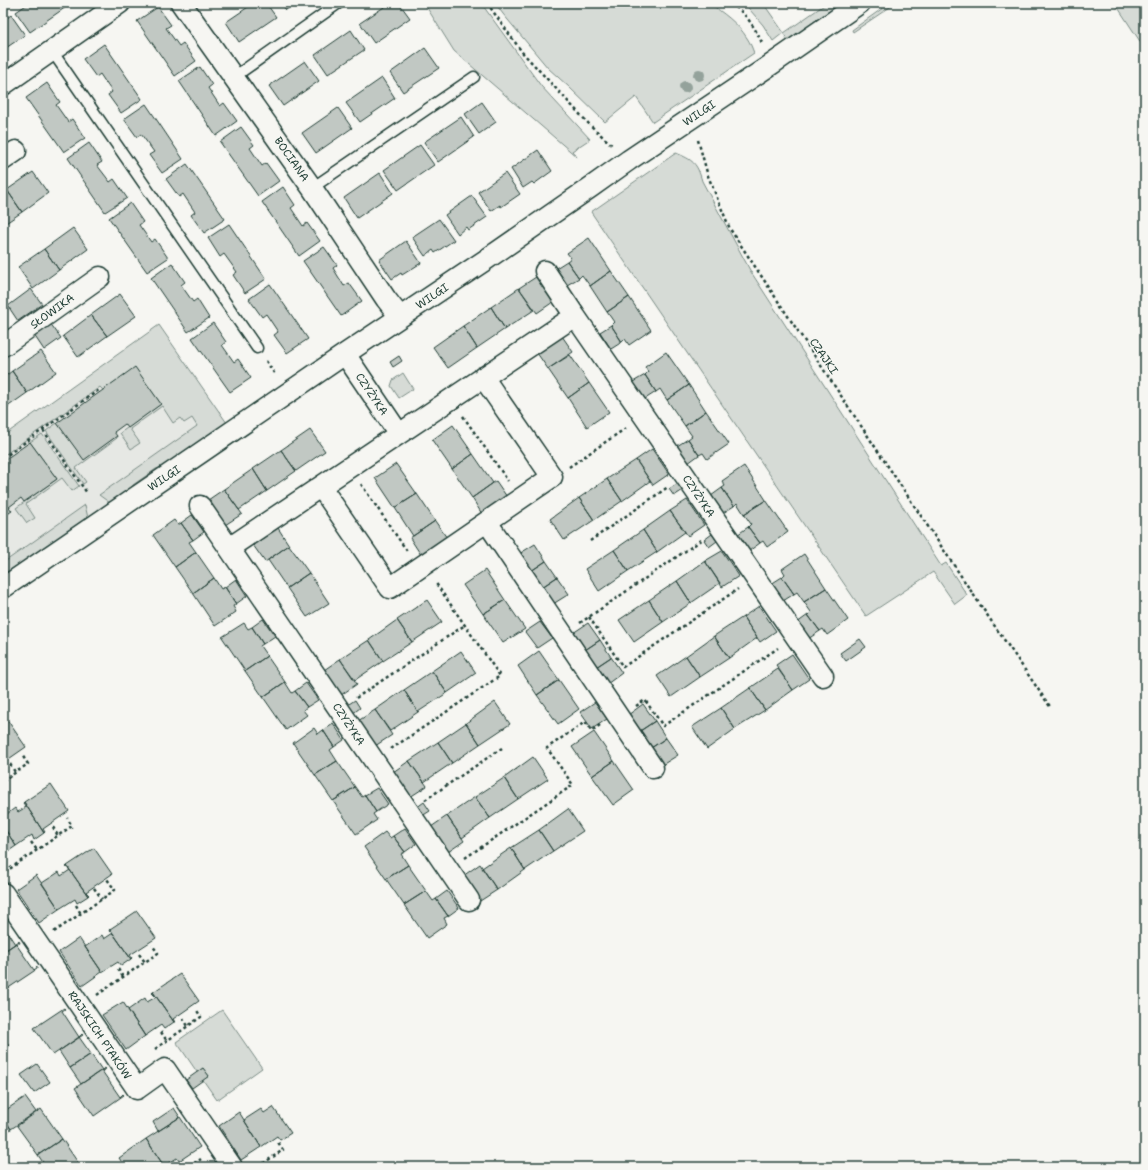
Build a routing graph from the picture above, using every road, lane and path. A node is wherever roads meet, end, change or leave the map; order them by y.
1 (120, 3) edge
2 (182, 3) edge
3 (339, 3) edge
4 (487, 3) edge
5 (731, 3) edge
6 (860, 3) edge
7 (52, 51) junction
8 (772, 64) junction
9 (234, 77) junction
10 (474, 77) dead end
11 (3, 85) edge
12 (698, 141) dead end
13 (629, 160) junction
14 (312, 188) junction
15 (545, 271) dead end
16 (100, 277) dead end
17 (575, 316) junction
18 (400, 317) junction
19 (3, 346) edge
20 (257, 348) joint
21 (345, 354) junction
22 (276, 376) dead end
23 (484, 377) junction
24 (100, 389) dead end
25 (451, 399) junction
26 (629, 426) dead end
27 (42, 430) junction
28 (399, 434) junction
29 (3, 458) edge
30 (572, 465) dead end
31 (350, 467) junction
32 (685, 476) junction
33 (321, 487) junction
34 (87, 493) dead end
35 (520, 499) junction
36 (200, 506) dead end
37 (487, 522) junction
38 (720, 527) junction
39 (590, 541) dead end
40 (229, 548) junction
41 (427, 574) junction
42 (754, 577) junction
43 (3, 588) edge
44 (589, 616) junction
45 (465, 625) junction
46 (576, 625) dead end
47 (795, 636) junction
48 (823, 676) dead end
49 (632, 708) dead end
50 (1051, 708) dead end
51 (339, 710) junction
52 (602, 724) dead end
53 (502, 748) dead end
54 (22, 755) dead end
55 (374, 761) junction
56 (10, 764) dead end
57 (653, 768) dead end
58 (15, 772) junction
59 (3, 781) edge
60 (408, 812) junction
61 (67, 818) dead end
62 (53, 827) dead end
63 (58, 836) junction
64 (31, 842) dead end
65 (37, 850) junction
66 (448, 869) junction
67 (3, 873) edge
68 (107, 879) dead end
69 (94, 888) dead end
70 (3, 893) edge
71 (102, 899) junction
72 (469, 900) dead end
73 (76, 905) dead end
74 (81, 914) junction
75 (52, 933) dead end
76 (152, 945) dead end
77 (139, 954) dead end
78 (145, 962) junction
79 (118, 968) dead end
80 (123, 977) junction
81 (95, 997) dead end
82 (196, 1009) dead end
83 (183, 1018) dead end
84 (188, 1026) junction
85 (161, 1032) dead end
86 (167, 1041) junction
87 (154, 1050) dead end
88 (278, 1142) dead end
89 (173, 1162) dead end
90 (176, 1167) edge
91 (232, 1167) edge
92 (258, 1167) edge

1 - 7 street
2 - 9 street, BOCIANA
3 - 9 lane
4 - 13 path
5 - 8 path
6 - 8 street, WILGI
7 - 11 street
7 - 20 lane
8 - 13 street, WILGI
9 - 14 street, BOCIANA
10 - 14 lane
12 - 50 path, CZAJKI
13 - 18 street, WILGI
14 - 18 street, BOCIANA
15 - 17 street, CZYŻYKA
16 - 19 street, SŁOWIKA
17 - 23 street
17 - 32 street, CZYŻYKA
18 - 21 street, WILGI
20 - 22 path
21 - 28 street, CZYŻYKA
21 - 43 street, WILGI
23 - 25 street
23 - 35 street
24 - 27 path
25 - 28 street
25 - 35 path
26 - 30 path
27 - 29 path
27 - 34 path
28 - 31 street
31 - 33 street
31 - 41 path
32 - 38 street, CZYŻYKA
32 - 39 path
33 - 40 street
33 - 41 street
35 - 37 street
36 - 40 street, CZYŻYKA
37 - 41 street
37 - 57 street
38 - 42 street, CZYŻYKA
38 - 44 path
40 - 51 street, CZYŻYKA
41 - 45 path
42 - 44 path
42 - 47 street, CZYŻYKA
44 - 46 path
45 - 51 path
45 - 55 path
47 - 48 street, CZYŻYKA
47 - 49 path
51 - 55 street, CZYŻYKA
52 - 66 path
53 - 60 path
54 - 58 path
55 - 60 street, CZYŻYKA
56 - 58 path
58 - 59 path
60 - 66 street, CZYŻYKA
61 - 63 path
62 - 63 path
63 - 65 path
64 - 65 path
65 - 67 path
66 - 72 street, CZYŻYKA
68 - 71 path
69 - 71 path
70 - 91 street, RAJSKICH PTAKÓW
71 - 74 path
73 - 74 path
74 - 75 path
76 - 78 path
77 - 78 path
78 - 80 path
79 - 80 path
80 - 81 path
82 - 84 path
83 - 84 path
84 - 86 path
85 - 86 path
86 - 87 path
88 - 92 path
89 - 90 path

